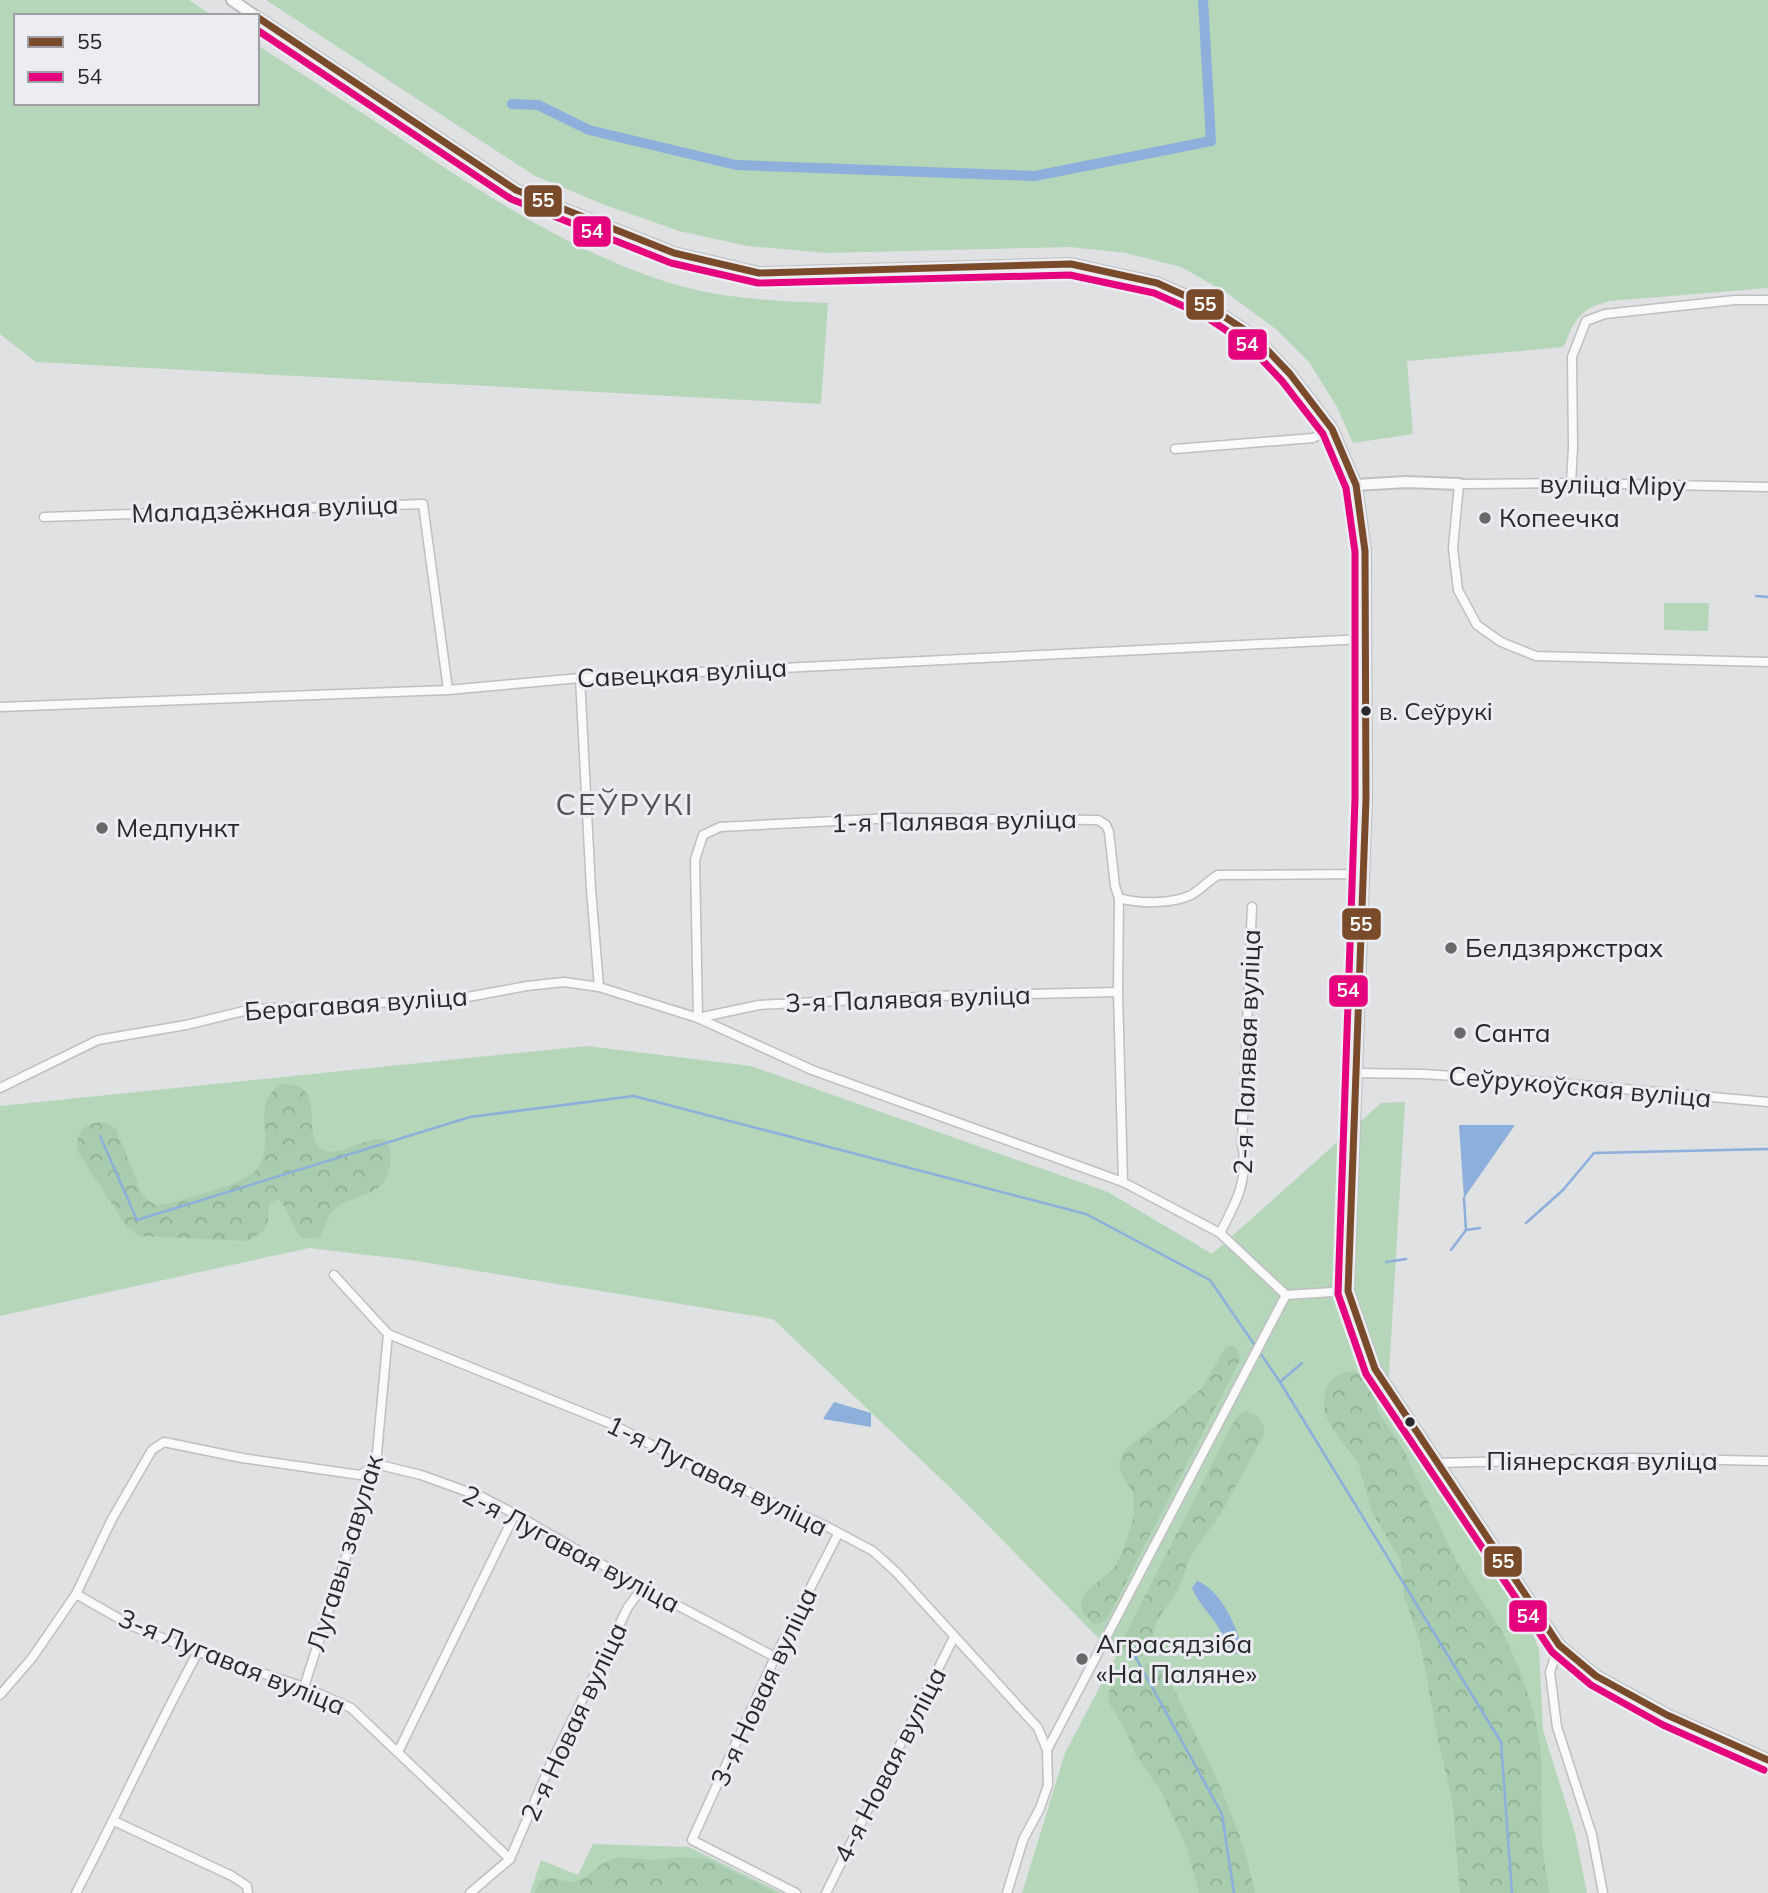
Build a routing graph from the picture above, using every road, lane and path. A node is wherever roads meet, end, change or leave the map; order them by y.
1 (232, 0) edge
2 (253, 14) edge
3 (259, 18) edge
4 (1768, 300) edge
5 (1332, 429) junction
6 (1175, 449) dead end
7 (1572, 483) junction
8 (1459, 484) junction
9 (1356, 485) junction
10 (1768, 487) edge
11 (44, 517) dead end
12 (1364, 639) junction
13 (1768, 662) edge
14 (580, 678) junction
15 (448, 690) junction
16 (0, 707) edge
17 (1363, 874) junction
18 (1119, 898) junction
19 (1252, 907) dead end
20 (599, 986) junction
21 (1118, 992) junction
22 (698, 1018) junction
23 (1355, 1073) junction
24 (0, 1088) edge
25 (1768, 1102) edge
26 (1123, 1182) junction
27 (1220, 1233) junction
28 (334, 1275) dead end
29 (1348, 1291) junction
30 (1286, 1295) junction
31 (388, 1334) junction
32 (1768, 1461) edge
33 (1436, 1463) junction
34 (376, 1464) junction
35 (515, 1514) junction
36 (838, 1534) junction
37 (643, 1587) junction
38 (76, 1594) junction
39 (954, 1637) junction
40 (1559, 1644) junction
41 (198, 1652) junction
42 (775, 1657) junction
43 (304, 1688) junction
44 (0, 1695) edge
45 (1047, 1749) junction
46 (398, 1752) junction
47 (1768, 1760) edge
48 (114, 1821) junction
49 (510, 1859) junction
50 (76, 1893) edge
51 (248, 1893) edge
52 (470, 1893) edge
53 (796, 1893) edge
54 (825, 1893) edge
55 (1007, 1893) edge
56 (1603, 1893) edge

1 - 2 street
3 - 5 street
4 - 7 street
5 - 6 street
5 - 9 street
7 - 8 street, вуліца Міру
7 - 10 street, вуліца Міру
8 - 9 street
8 - 13 street
9 - 12 street
11 - 15 street, Маладзёжная вуліца
12 - 14 street, Савецкая вуліца
12 - 17 street
14 - 15 street, Савецкая вуліца
14 - 20 street
15 - 16 street, Савецкая вуліца
17 - 18 street
17 - 23 street
18 - 21 street
18 - 22 street, 1-я Палявая вуліца
19 - 27 street, 2-я Палявая вуліца
20 - 22 street, Берагавая вуліца
20 - 24 street, Берагавая вуліца
21 - 22 street, 3-я Палявая вуліца
21 - 26 street
22 - 26 street, Берагавая вуліца
23 - 25 street, Сеўрукоўская вуліца
23 - 29 street
26 - 27 street, Берагавая вуліца
27 - 30 street, Берагавая вуліца
28 - 31 street, 1-я Лугавая вуліца
29 - 30 street
29 - 33 street
30 - 45 street
31 - 34 street, Лугавы завулак
31 - 36 street, 1-я Лугавая вуліца
32 - 33 street, Піянерская вуліца
33 - 40 street
34 - 35 street, 2-я Лугавая вуліца
34 - 38 street, 2-я Лугавая вуліца
34 - 43 street, Лугавы завулак
35 - 37 street, 2-я Лугавая вуліца
35 - 46 street
36 - 39 street, 1-я Лугавая вуліца
36 - 42 street, 3-я Новая вуліца
37 - 42 street, 2-я Лугавая вуліца
37 - 49 street, 2-я Новая вуліца
38 - 41 street, 3-я Лугавая вуліца
38 - 44 street, 2-я Лугавая вуліца
39 - 45 street, 1-я Лугавая вуліца
39 - 54 street, 4-я Новая вуліца
40 - 47 street
40 - 56 street
41 - 43 street, 3-я Лугавая вуліца
41 - 48 street
42 - 53 street, 3-я Новая вуліца
43 - 46 street, 3-я Лугавая вуліца
45 - 55 street
46 - 49 street, 3-я Лугавая вуліца
48 - 50 street
48 - 51 street
49 - 52 street

